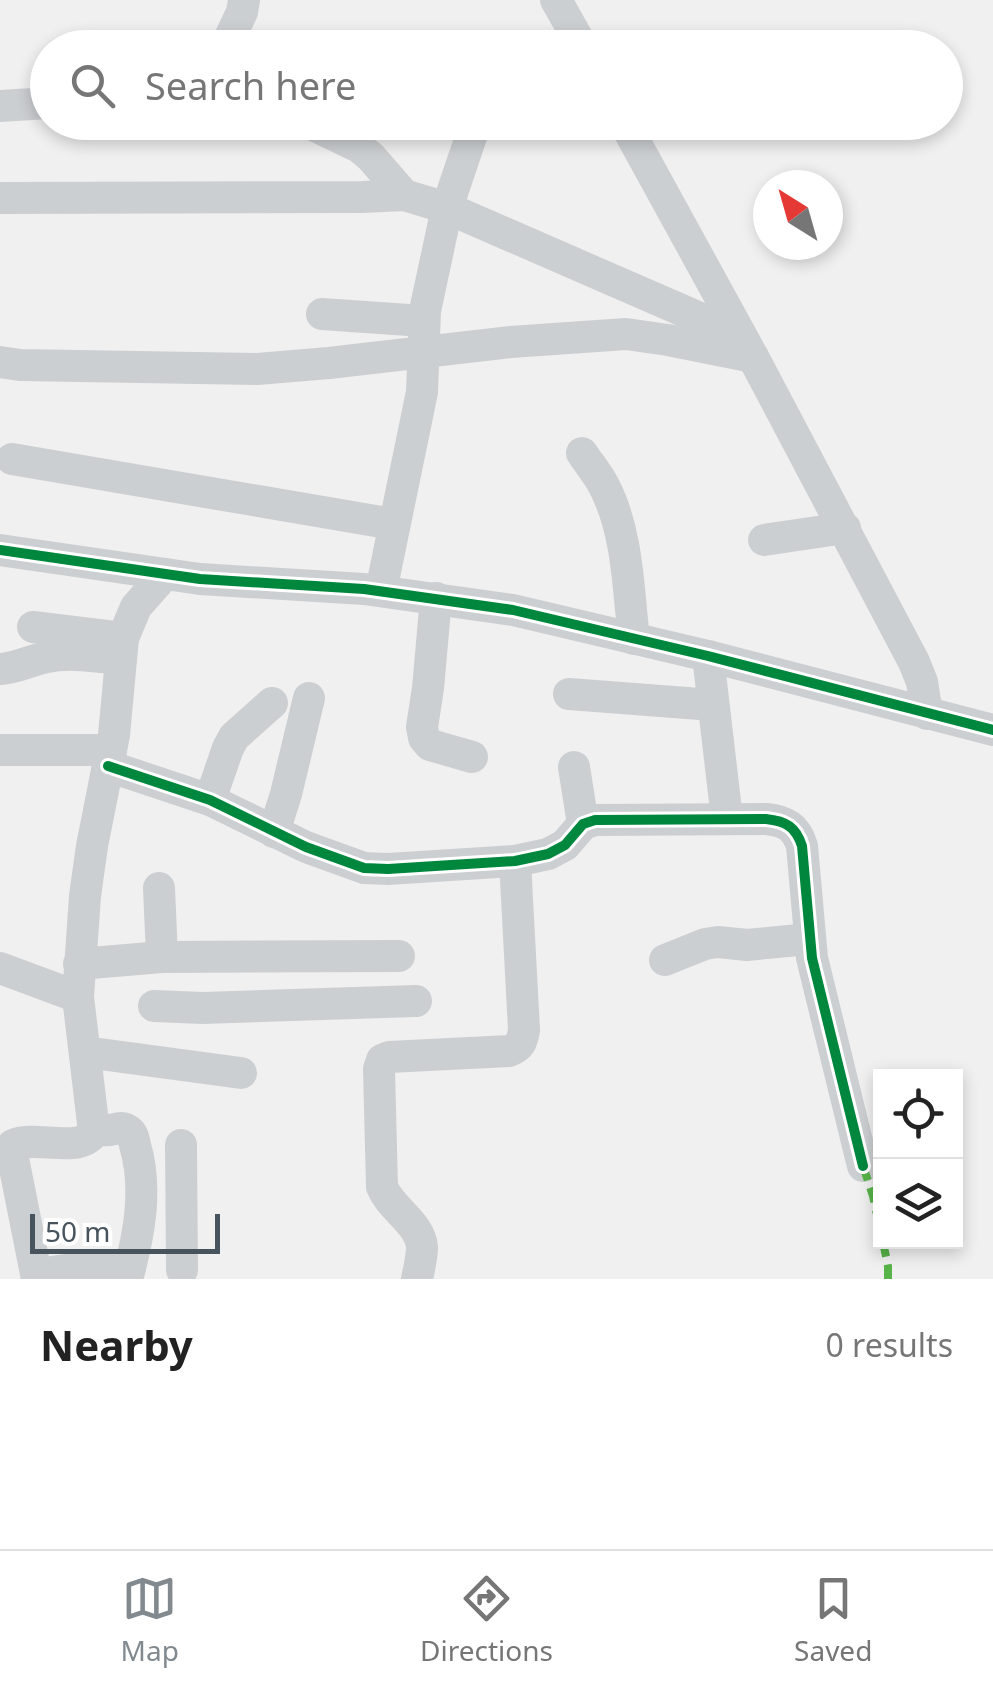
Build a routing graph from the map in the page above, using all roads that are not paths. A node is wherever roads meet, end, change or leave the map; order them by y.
1 (244, 0) edge
2 (556, 0) edge
3 (234, 30) edge
4 (574, 30) edge
5 (30, 104) edge
6 (0, 106) edge
7 (344, 140) edge
8 (470, 140) edge
9 (634, 140) edge
10 (404, 195) junction
11 (0, 198) edge
12 (447, 208) junction
13 (322, 314) dead end
14 (423, 337) junction
15 (747, 347) junction
16 (0, 362) edge
17 (582, 453) dead end
18 (12, 459) dead end
19 (393, 524) junction
20 (845, 528) junction
21 (764, 540) dead end
22 (0, 550) edge
23 (165, 574) junction
24 (381, 591) junction
25 (436, 598) junction
26 (33, 628) dead end
27 (634, 640) junction
28 (122, 648) junction
29 (708, 656) junction
30 (0, 669) edge
31 (569, 694) dead end
32 (308, 698) dead end
33 (272, 703) dead end
34 (714, 705) junction
35 (928, 714) junction
36 (991, 730) edge
37 (0, 750) edge
38 (472, 757) dead end
39 (109, 758) junction
40 (574, 767) dead end
41 (210, 800) junction
42 (727, 819) junction
43 (583, 824) junction
44 (274, 832) junction
45 (515, 861) junction
46 (160, 888) dead end
47 (809, 939) junction
48 (399, 956) dead end
49 (162, 957) junction
50 (202, 957) junction
51 (665, 960) dead end
52 (0, 968) edge
53 (78, 980) junction
54 (416, 1001) dead end
55 (154, 1006) dead end
56 (203, 1008) junction
57 (85, 1052) junction
58 (241, 1073) dead end
59 (96, 1128) junction
60 (180, 1145) dead end
61 (863, 1166) dead end
62 (9, 1182) edge
63 (131, 1265) edge
64 (192, 1274) edge
65 (37, 1277) edge
66 (417, 1279) edge

1 - 3 street
2 - 4 street
5 - 6 street
7 - 10 street
8 - 12 street
9 - 15 street
10 - 11 street
10 - 12 street
12 - 14 street
12 - 15 street
13 - 14 street
14 - 15 street
14 - 16 street
14 - 19 street
15 - 20 street
17 - 27 street
18 - 19 street
19 - 24 street
20 - 21 street
20 - 35 street
22 - 23 street
23 - 24 street
23 - 28 street
24 - 25 street
25 - 27 street
25 - 38 street
26 - 28 street
27 - 29 street
28 - 30 street
28 - 39 street
29 - 34 street
29 - 35 street
31 - 34 street
32 - 44 street
33 - 41 street
34 - 42 street
35 - 36 street
37 - 39 street
39 - 41 street
39 - 53 street
40 - 43 street
41 - 44 street
42 - 43 street
42 - 47 street
43 - 45 street
44 - 45 street
45 - 66 street
46 - 49 street
47 - 51 street
47 - 61 street
48 - 50 street
49 - 50 street
49 - 53 street
50 - 56 street
52 - 53 street
53 - 57 street
54 - 56 street
55 - 56 street
57 - 58 street
57 - 59 street
59 - 62 street
59 - 63 street
60 - 64 street
62 - 65 street
63 - 64 street
63 - 65 street

